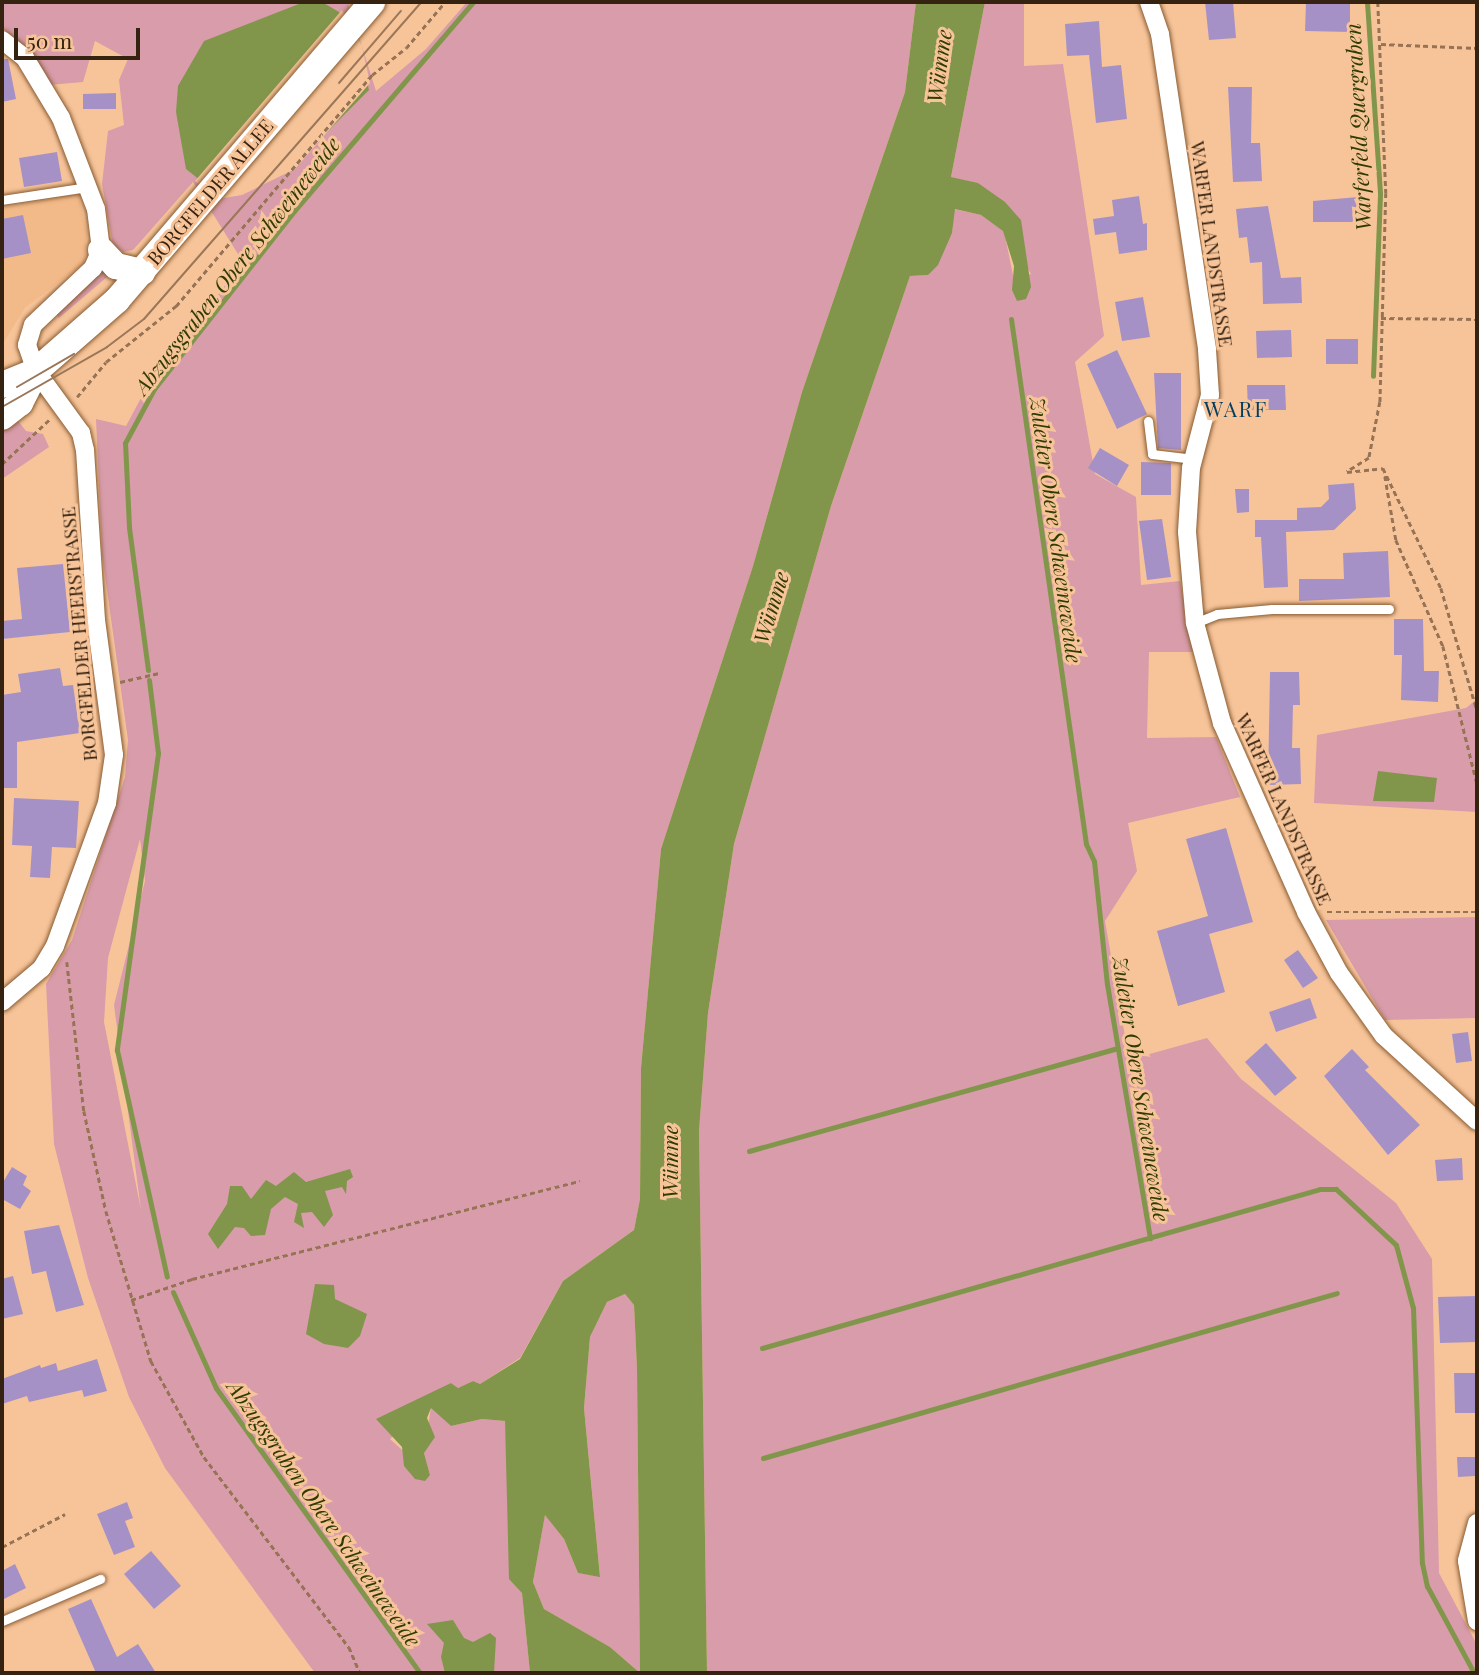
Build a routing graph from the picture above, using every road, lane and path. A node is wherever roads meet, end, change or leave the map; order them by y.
1 (372, 2) edge
2 (445, 2) edge
3 (1149, 2) edge
4 (1378, 2) edge
5 (2, 40) edge
6 (1381, 44) junction
7 (1477, 48) edge
8 (89, 187) junction
9 (2, 200) edge
10 (102, 250) junction
11 (142, 272) junction
12 (1381, 318) junction
13 (1477, 319) edge
14 (36, 371) junction
15 (2, 385) edge
16 (64, 408) junction
17 (2, 417) edge
18 (1148, 421) dead end
19 (1194, 459) junction
20 (2, 464) edge
21 (1383, 468) junction
22 (1389, 609) dead end
23 (1195, 622) junction
24 (158, 673) dead end
25 (106, 685) junction
26 (1477, 710) edge
27 (1477, 783) edge
28 (1306, 912) junction
29 (1477, 912) edge
30 (64, 924) junction
31 (2, 1002) edge
32 (1477, 1121) edge
33 (580, 1181) dead end
34 (131, 1300) junction
35 (65, 1514) dead end
36 (1477, 1523) edge
37 (2, 1547) edge
38 (100, 1579) dead end
39 (2, 1621) edge
40 (1477, 1621) edge
41 (360, 1673) edge

1 - 11 main road, BORGFELDER ALLEE
2 - 16 path
3 - 19 street, WARFER LANDSTRASSE
4 - 6 path
5 - 8 street
6 - 7 path
6 - 12 path
8 - 9 lane
8 - 10 street
10 - 11 main road
10 - 14 street
11 - 14 main road, BORGFELDER ALLEE
12 - 13 path
12 - 21 path
14 - 15 main road, BORGFELDER ALLEE
14 - 16 street, BORGFELDER HEERSTRASSE
14 - 17 main road, BORGFELDER ALLEE
16 - 20 path
16 - 25 street, BORGFELDER HEERSTRASSE
18 - 19 lane
19 - 23 street, WARFER LANDSTRASSE
21 - 26 path
21 - 27 path
22 - 23 lane
23 - 28 street, WARFER LANDSTRASSE
24 - 25 path
25 - 30 street, BORGFELDER HEERSTRASSE
28 - 29 path
28 - 32 street, WARFER LANDSTRASSE
30 - 31 street, BORGFELDER HEERSTRASSE
30 - 34 path
33 - 34 path
34 - 41 path
35 - 37 path
36 - 40 street
38 - 39 lane

